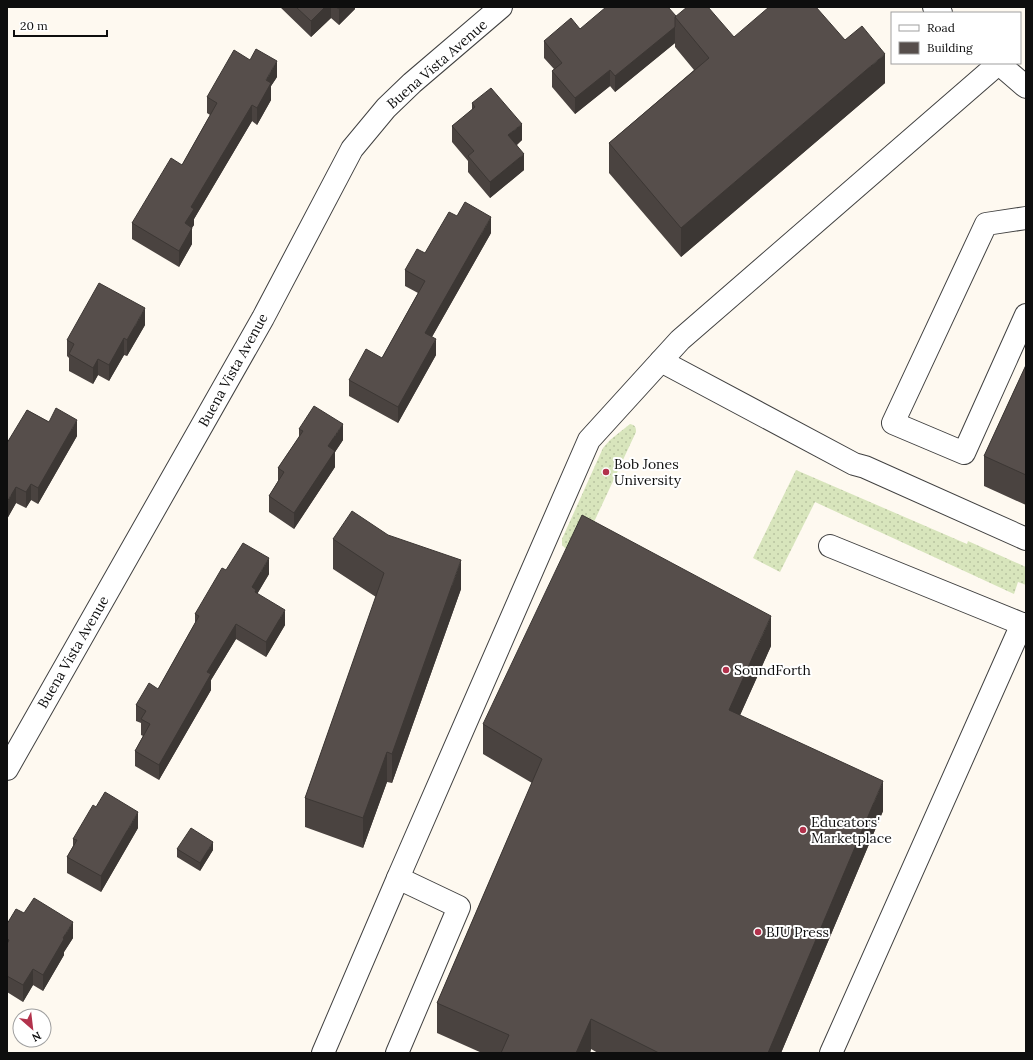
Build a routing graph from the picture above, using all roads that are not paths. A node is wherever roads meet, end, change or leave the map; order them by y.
1 (501, 7) edge
2 (997, 64) edge
3 (999, 64) edge
4 (1026, 86) edge
5 (1026, 218) edge
6 (1026, 315) edge
7 (661, 361) junction
8 (1026, 539) edge
9 (830, 546) dead end
10 (1024, 624) edge
11 (7, 769) edge
12 (398, 878) junction
13 (324, 1053) edge
14 (396, 1053) edge
15 (830, 1053) edge

1 - 11 street, Buena Vista Avenue
2 - 7 street
3 - 4 street
5 - 6 street
7 - 8 street
7 - 12 street
9 - 10 street
10 - 15 street
12 - 13 street
12 - 14 street

